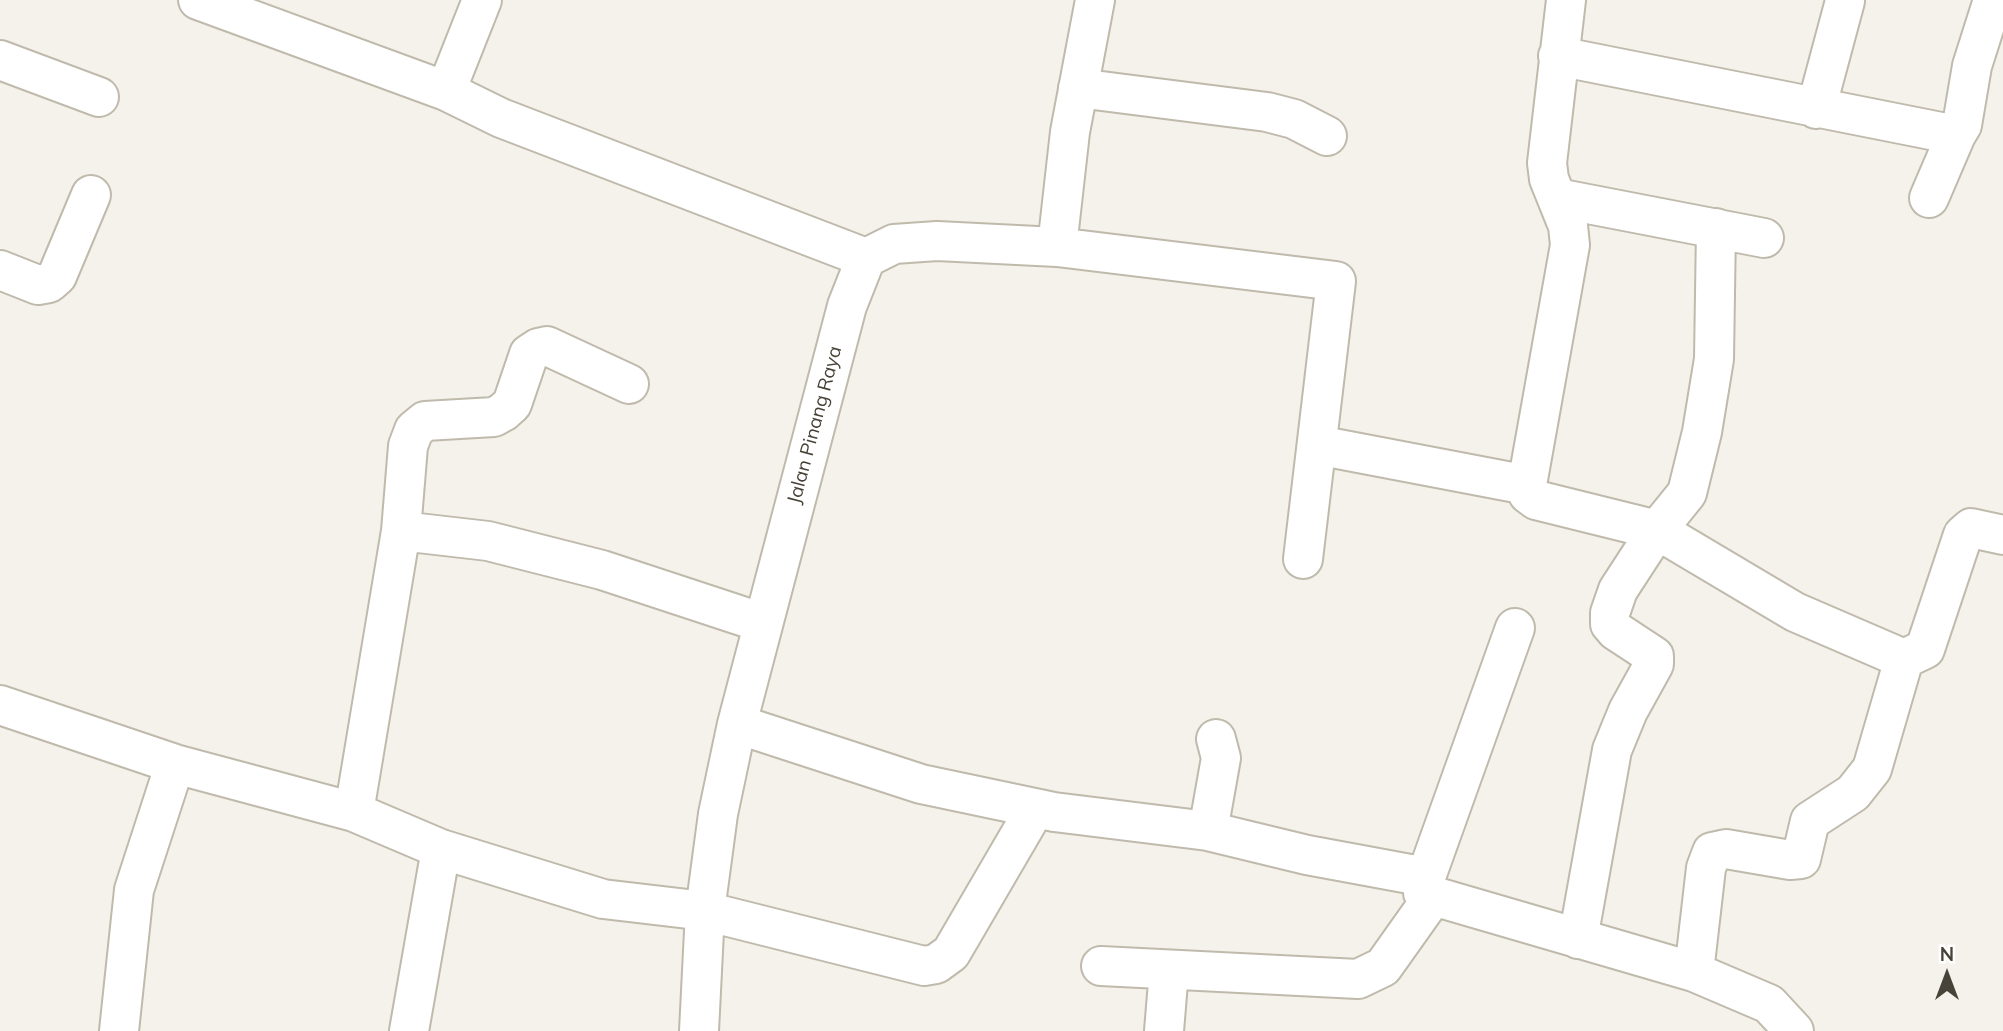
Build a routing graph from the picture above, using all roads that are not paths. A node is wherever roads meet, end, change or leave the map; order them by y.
1 (198, 0) edge
2 (482, 0) edge
3 (1095, 0) edge
4 (1566, 0) edge
5 (1993, 0) edge
6 (1845, 1) edge
7 (1558, 56) junction
8 (0, 61) edge
9 (1078, 88) junction
10 (446, 91) junction
11 (99, 97) dead end
12 (1816, 109) junction
13 (1956, 135) junction
14 (1327, 136) dead end
15 (91, 195) dead end
16 (1557, 198) junction
17 (1930, 198) dead end
18 (1716, 228) junction
19 (1764, 238) dead end
20 (1057, 247) junction
21 (866, 258) junction
22 (0, 270) edge
23 (629, 384) dead end
24 (1317, 445) junction
25 (1527, 485) junction
26 (1657, 530) junction
27 (401, 531) junction
28 (2003, 535) edge
29 (1303, 559) dead end
30 (763, 623) junction
31 (1515, 628) dead end
32 (1904, 659) junction
33 (0, 705) edge
34 (737, 724) junction
35 (1216, 739) dead end
36 (175, 764) junction
37 (1035, 809) junction
38 (354, 812) junction
39 (1208, 831) junction
40 (441, 849) junction
41 (1429, 888) junction
42 (705, 911) junction
43 (1578, 939) junction
44 (1101, 966) dead end
45 (1169, 970) junction
46 (1694, 972) junction
47 (1782, 1018) edge
48 (119, 1031) edge
49 (409, 1031) edge
50 (699, 1031) edge
51 (1164, 1031) edge

1 - 10 street
2 - 10 street
3 - 9 street
4 - 7 street
5 - 13 street
6 - 12 street
7 - 12 street
7 - 16 street
8 - 11 street
9 - 14 street
9 - 20 street
10 - 21 street
12 - 13 street
13 - 17 street
15 - 22 street
16 - 18 street
16 - 25 street
18 - 19 street
18 - 26 street
20 - 21 street
20 - 24 street
21 - 30 street, Jalan Pinang Raya
23 - 27 street
24 - 25 street
24 - 29 street
25 - 26 street
26 - 32 street
26 - 43 street
27 - 30 street
27 - 38 street
28 - 32 street
30 - 34 street, Jalan Pinang Raya
31 - 41 street
32 - 46 street
33 - 36 street
34 - 37 street
34 - 42 street, Jalan Pinang Raya
35 - 39 street
36 - 38 street
36 - 48 street
37 - 39 street
37 - 42 street
38 - 40 street
39 - 41 street
40 - 42 street
40 - 49 street
41 - 43 street
41 - 45 street
42 - 50 street, Jalan Pinang Raya
43 - 46 street
44 - 45 street
45 - 51 street
46 - 47 street

